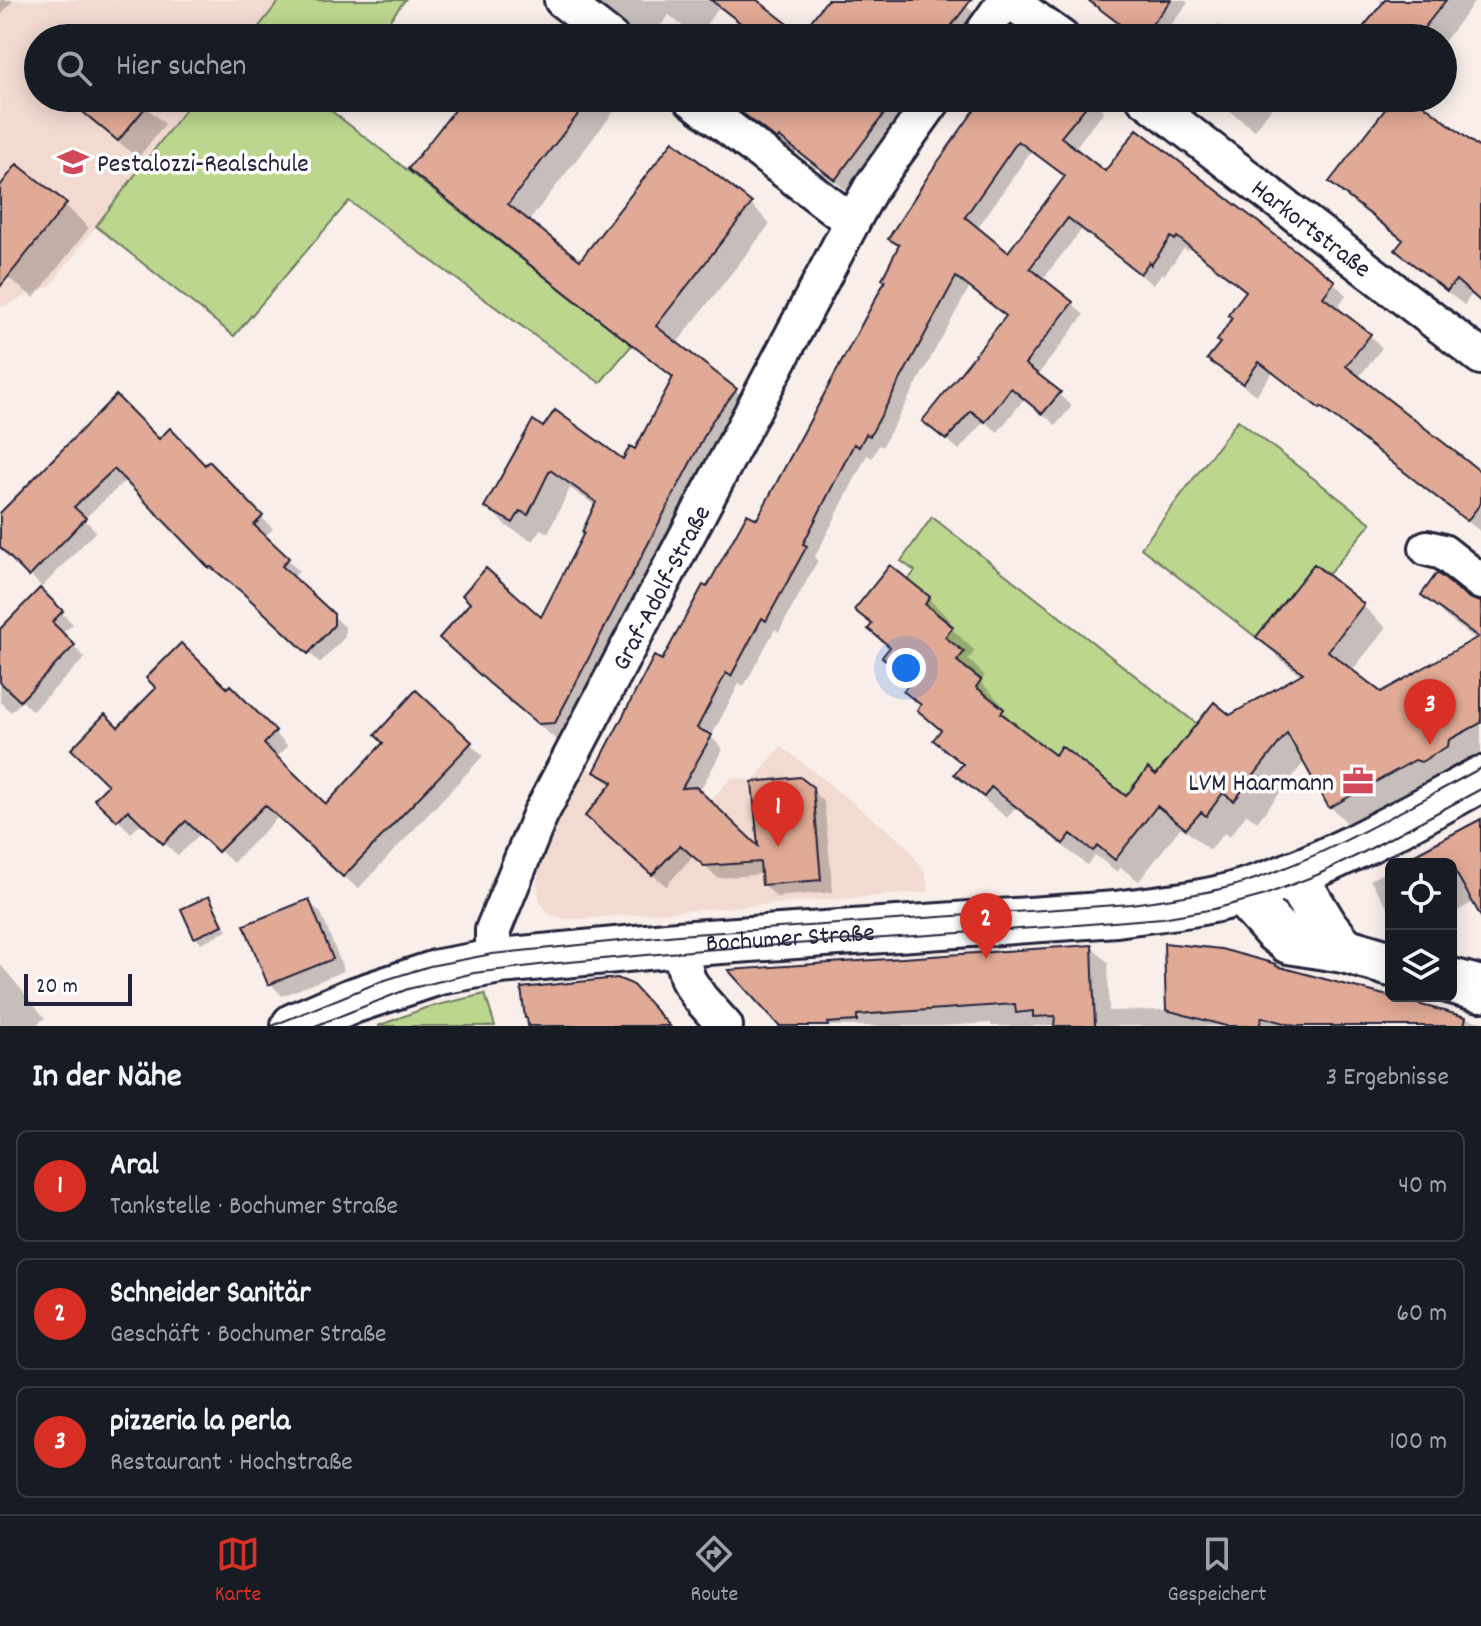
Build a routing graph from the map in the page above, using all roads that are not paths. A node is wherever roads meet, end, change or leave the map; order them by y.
1 (562, 0) edge
2 (1008, 0) edge
3 (593, 24) edge
4 (990, 24) edge
5 (1042, 24) edge
6 (708, 112) edge
7 (925, 112) edge
8 (1162, 112) edge
9 (852, 222) junction
10 (1481, 357) edge
11 (1427, 548) dead end
12 (1481, 582) edge
13 (1481, 779) edge
14 (1293, 874) junction
15 (1242, 893) junction
16 (678, 944) junction
17 (1344, 950) junction
18 (493, 962) junction
19 (1385, 962) edge
20 (1457, 983) edge
21 (1481, 989) edge
22 (294, 1026) edge
23 (725, 1026) edge

1 - 3 street
2 - 4 street
2 - 5 street
6 - 9 street
7 - 9 street, Graf-Adolf-Straße
8 - 10 street, Harkortstraße
9 - 18 street, Graf-Adolf-Straße
11 - 12 street
13 - 14 main road, Bochumer Straße
14 - 15 main road, Bochumer Straße
14 - 17 main road
15 - 16 main road, Bochumer Straße
15 - 17 main road
16 - 18 main road, Bochumer Straße
16 - 23 street
17 - 19 main road
18 - 22 main road, Bochumer Straße
20 - 21 main road

